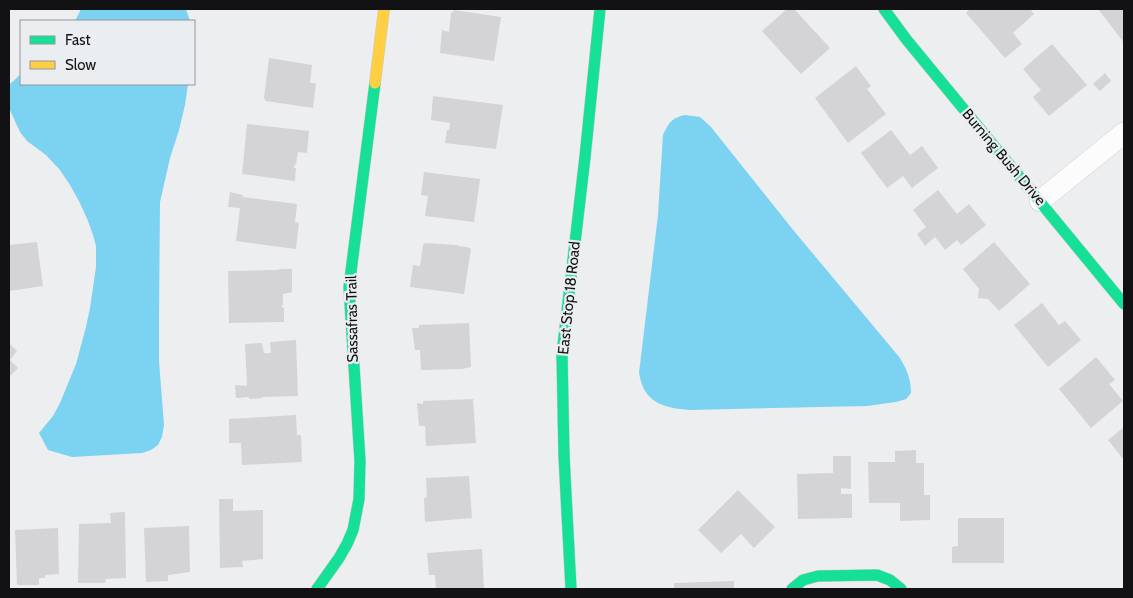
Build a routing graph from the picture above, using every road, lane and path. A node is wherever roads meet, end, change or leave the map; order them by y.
1 (384, 9) edge
2 (600, 9) edge
3 (884, 9) edge
4 (1124, 133) edge
5 (1040, 200) junction
6 (1124, 304) edge
7 (317, 589) edge
8 (572, 589) edge
9 (792, 589) edge
10 (901, 589) edge

1 - 7 street, Sassafras Trail
2 - 8 street, East Stop 18 Road
3 - 5 street, Burning Bush Drive
4 - 5 street
5 - 6 street, Burning Bush Drive
9 - 10 street

